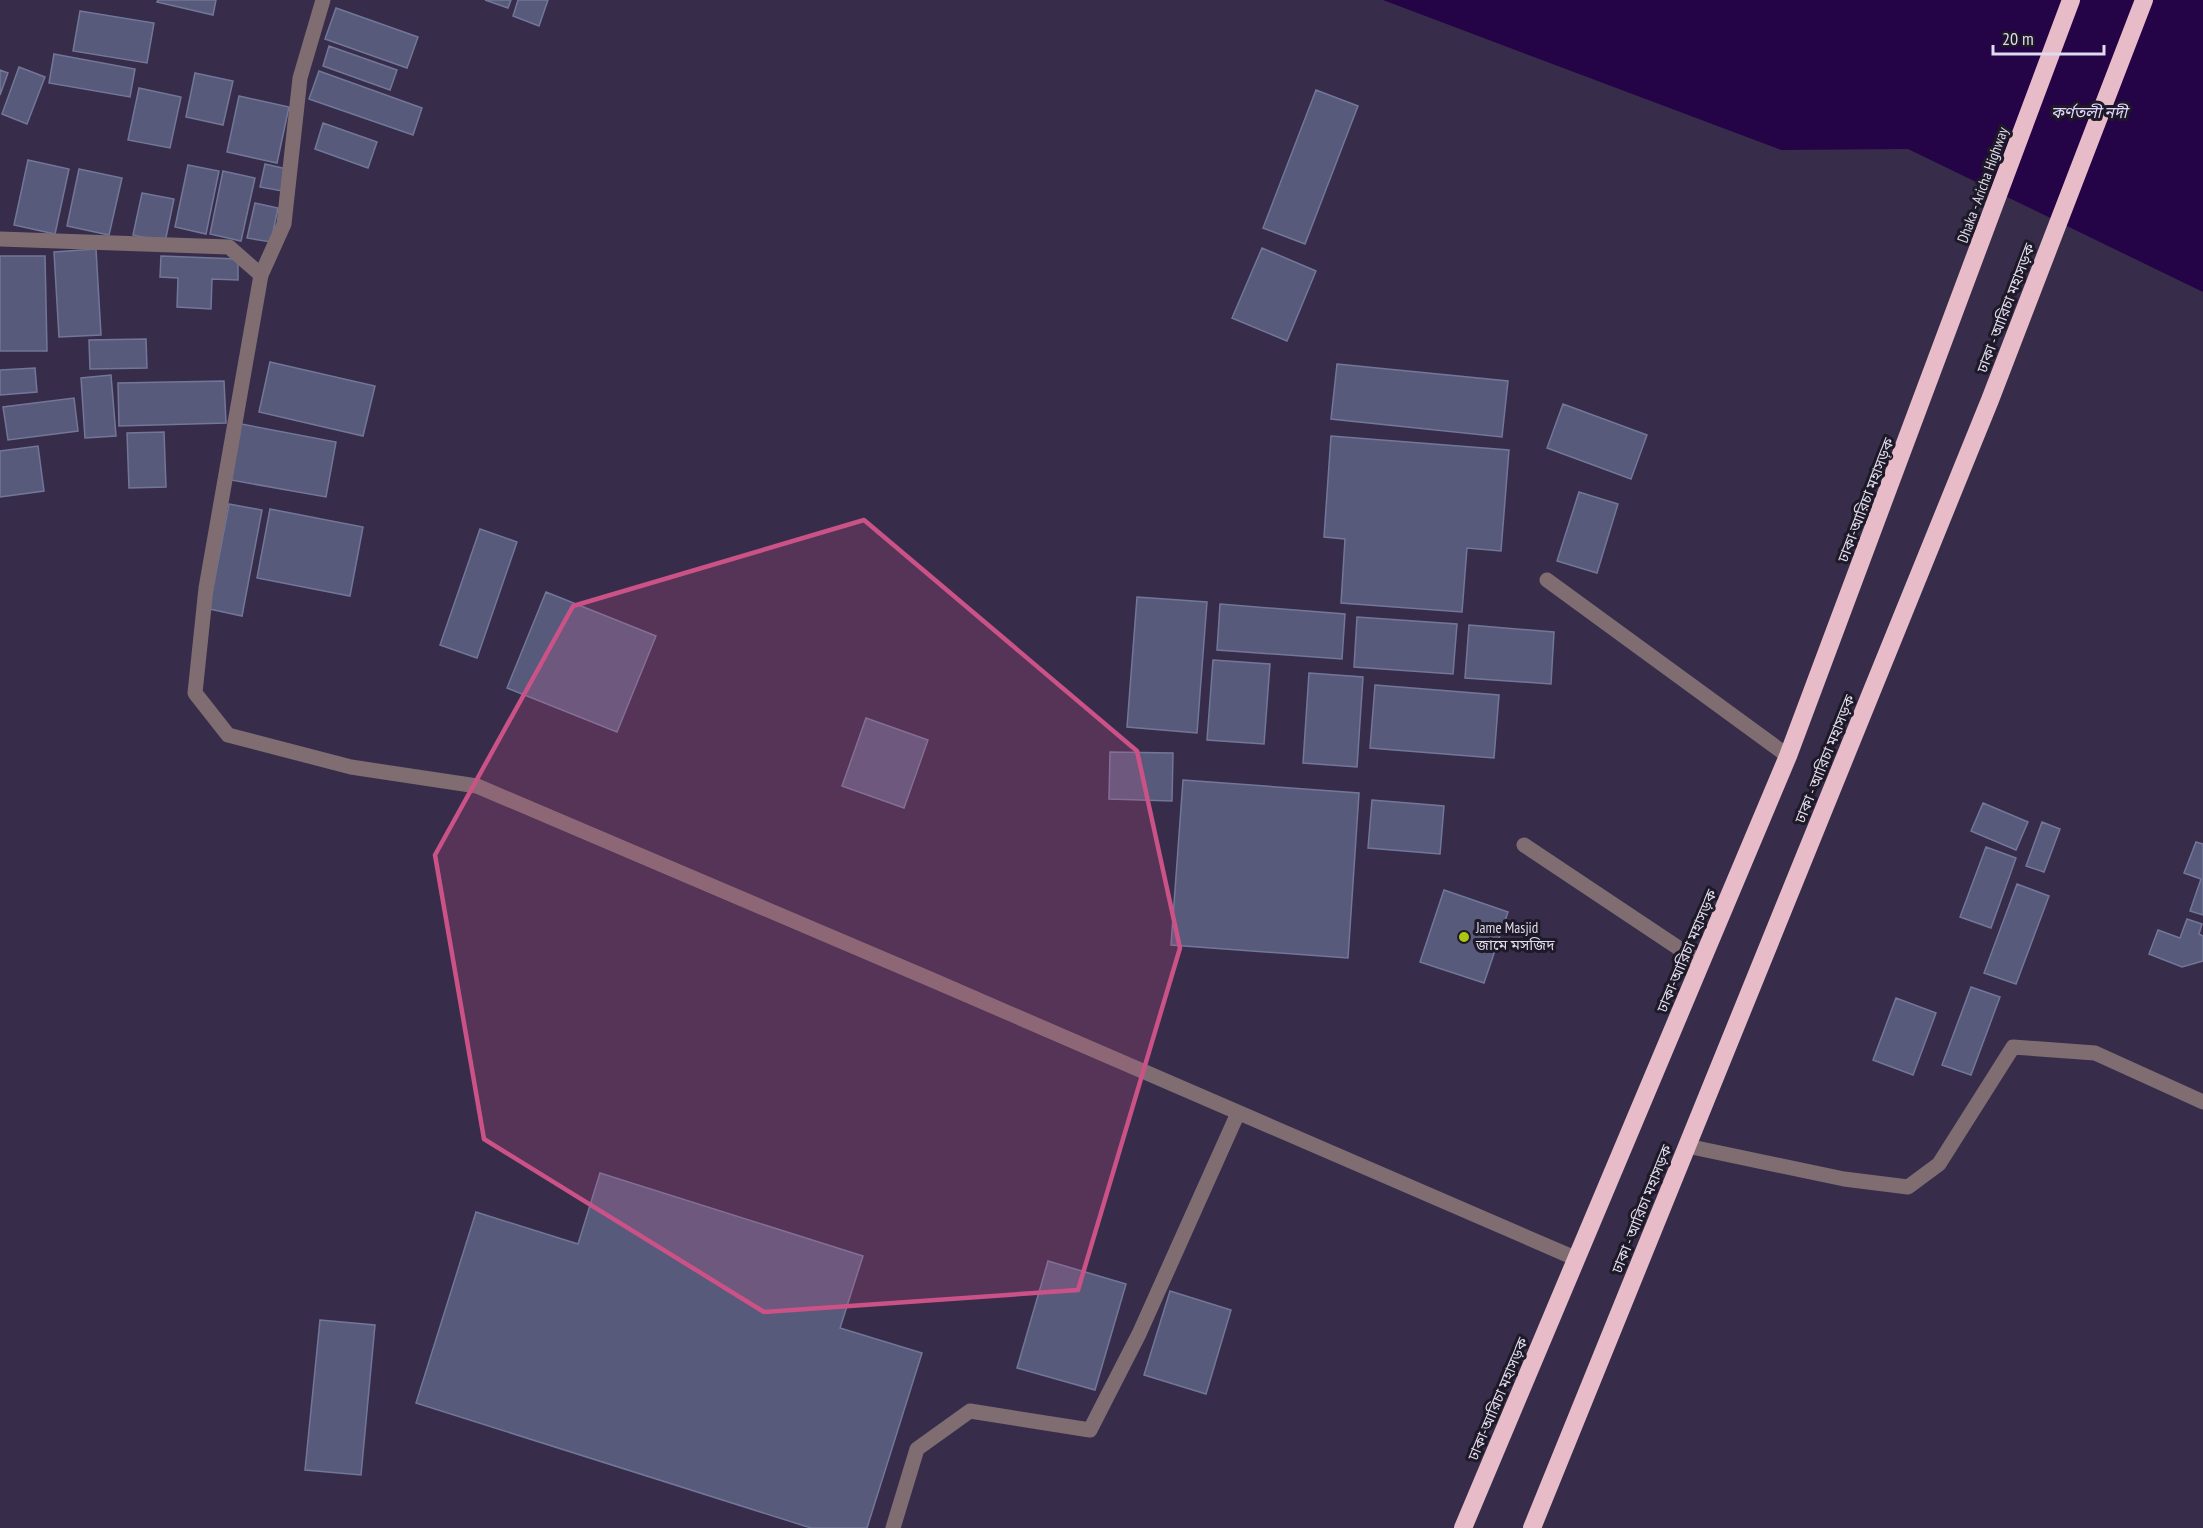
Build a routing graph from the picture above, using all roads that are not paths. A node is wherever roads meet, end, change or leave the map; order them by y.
1 (323, 0) edge
2 (2071, 0) edge
3 (2144, 0) edge
4 (0, 239) edge
5 (261, 275) junction
6 (1929, 383) joint
7 (1547, 580) dead end
8 (1788, 756) junction
9 (1524, 845) dead end
10 (1701, 963) junction
11 (2203, 1102) edge
12 (1239, 1113) junction
13 (1687, 1146) junction
14 (1576, 1259) junction
15 (893, 1528) edge
16 (1463, 1528) edge
17 (1532, 1528) edge

1 - 5 street
2 - 6 highway, Dhaka - Aricha Highway
3 - 13 highway, ঢাকা - আরিচা মহাসড়ক
4 - 5 street
5 - 12 street
6 - 8 highway, ঢাকা-আরিচা মহাসড়ক
7 - 8 street
8 - 10 highway, ঢাকা-আরিচা মহাসড়ক
9 - 10 street
10 - 14 highway, ঢাকা-আরিচা মহাসড়ক
11 - 13 street
12 - 14 street
12 - 15 street
13 - 17 highway, ঢাকা - আরিচা মহাসড়ক
14 - 16 highway, ঢাকা-আরিচা মহাসড়ক

